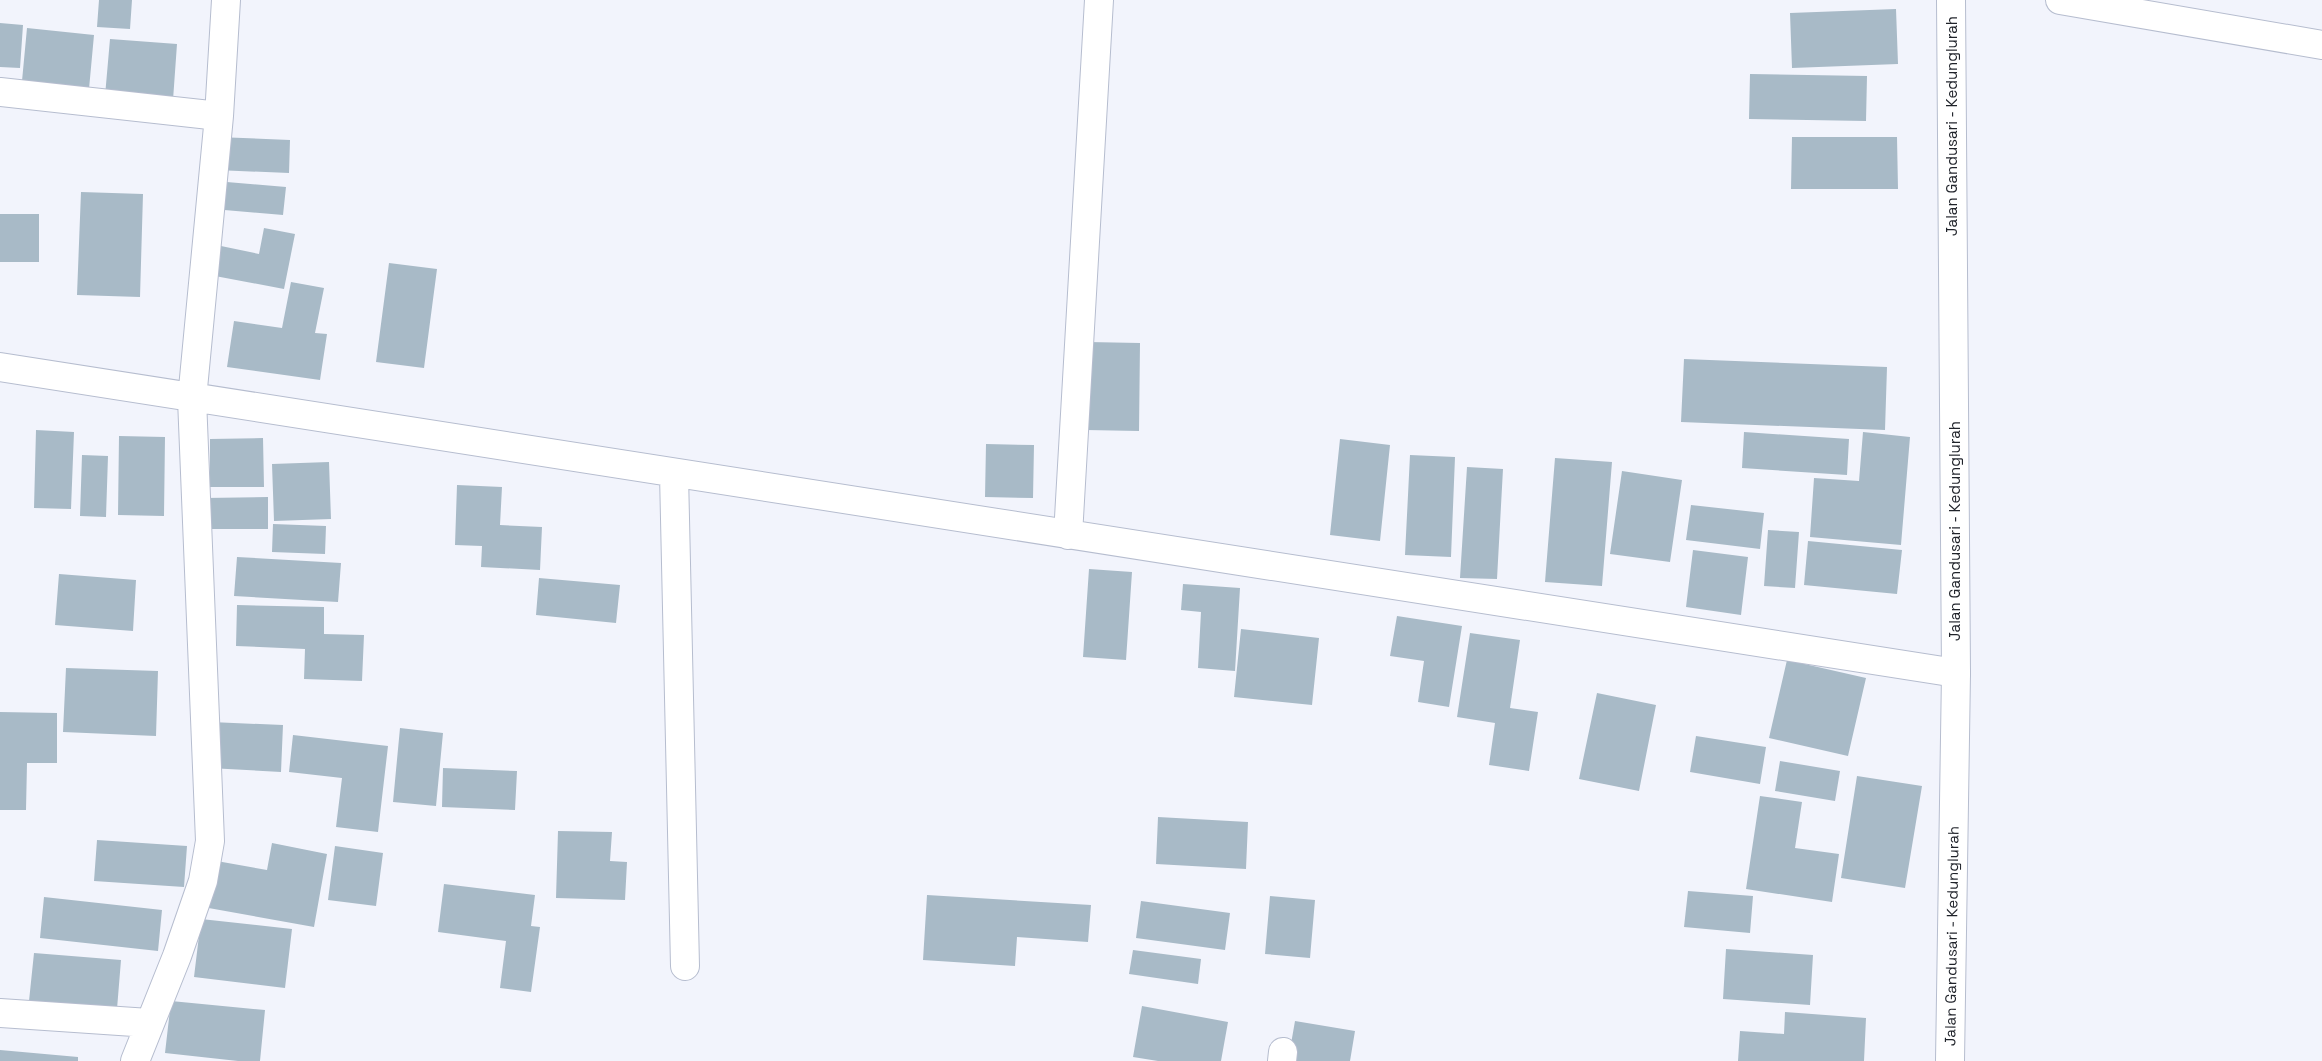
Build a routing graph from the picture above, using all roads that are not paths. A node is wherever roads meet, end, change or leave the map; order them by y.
1 (226, 0) edge
2 (1100, 0) edge
3 (1951, 0) edge
4 (2060, 0) edge
5 (2322, 46) edge
6 (0, 92) edge
7 (220, 116) junction
8 (0, 367) edge
9 (192, 399) junction
10 (674, 474) junction
11 (1068, 535) junction
12 (1956, 673) junction
13 (685, 966) dead end
14 (0, 1013) edge
15 (149, 1023) junction
16 (135, 1061) edge
17 (1950, 1061) edge

1 - 7 street
2 - 11 street
3 - 12 street, Jalan Gandusari - Kedunglurah
4 - 5 street
6 - 7 street
7 - 9 street
8 - 9 street
9 - 10 street
9 - 15 street
10 - 11 street
10 - 13 street
11 - 12 street
12 - 17 street, Jalan Gandusari - Kedunglurah
14 - 15 street
15 - 16 street

